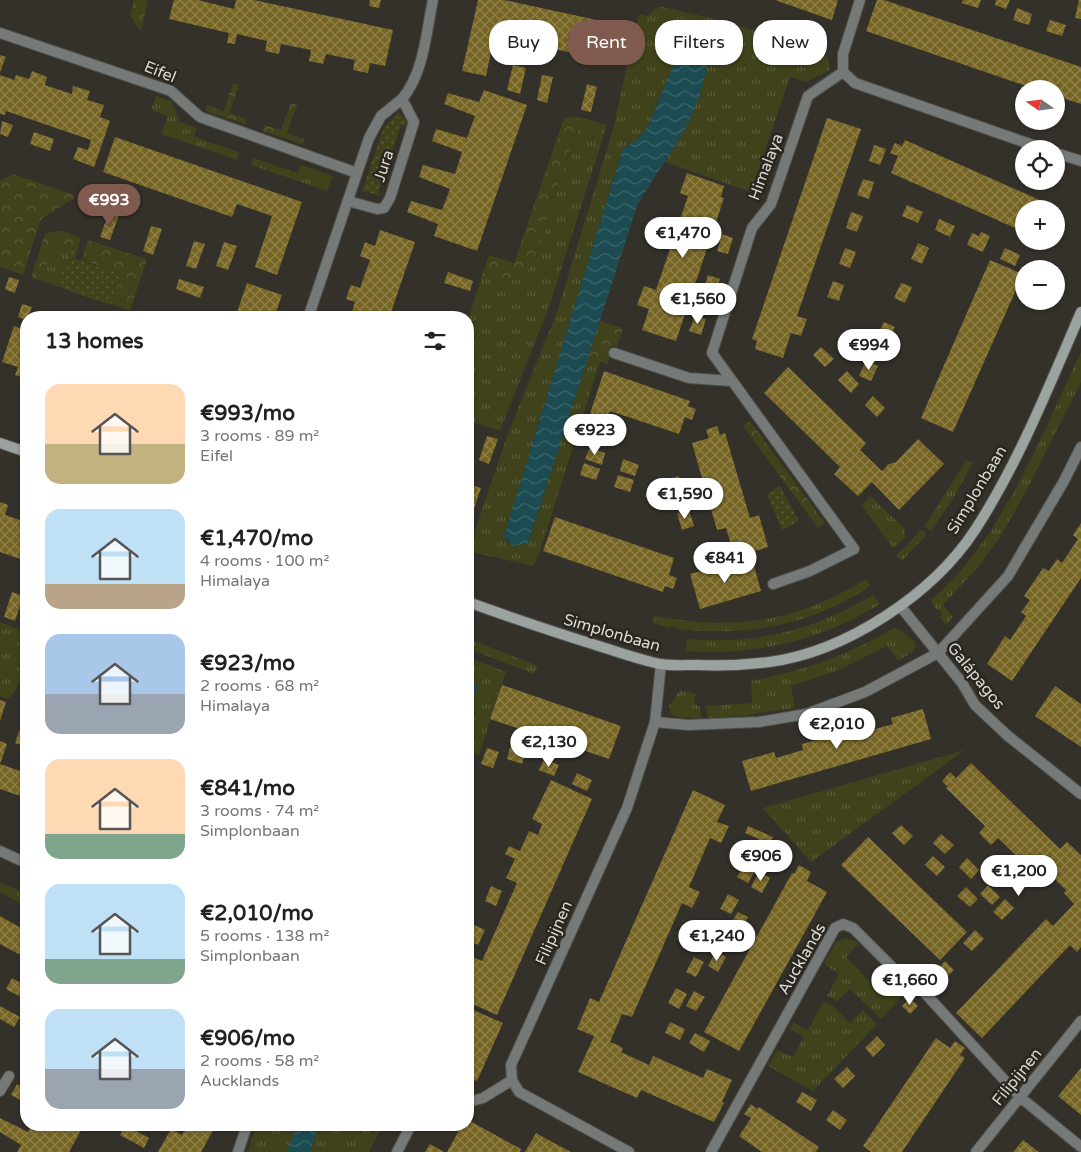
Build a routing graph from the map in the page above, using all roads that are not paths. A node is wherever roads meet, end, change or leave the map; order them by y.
1 (434, 0) edge
2 (860, 0) edge
3 (0, 33) edge
4 (844, 72) junction
5 (402, 99) junction
6 (1018, 140) edge
7 (1065, 156) edge
8 (1081, 161) edge
9 (357, 173) junction
10 (348, 201) junction
11 (310, 311) edge
12 (1081, 312) edge
13 (614, 353) dead end
14 (731, 381) junction
15 (0, 443) edge
16 (1081, 447) edge
17 (20, 450) edge
18 (773, 584) dead end
19 (474, 604) edge
20 (901, 607) junction
21 (938, 653) junction
22 (661, 664) junction
23 (655, 722) junction
24 (1081, 794) edge
25 (0, 851) edge
26 (20, 860) edge
27 (1081, 1021) edge
28 (9, 1076) dead end
29 (512, 1080) junction
30 (0, 1091) edge
31 (1020, 1097) junction
32 (474, 1100) edge
33 (245, 1131) edge
34 (408, 1131) edge
35 (1081, 1147) edge
36 (238, 1152) edge
37 (396, 1152) edge
38 (630, 1152) edge
39 (712, 1152) edge
40 (976, 1152) edge

1 - 5 street, Jura
2 - 4 street
3 - 9 street, Eifel
4 - 6 street
4 - 14 street, Himalaya
5 - 9 street, Jura
5 - 10 street, Jura
7 - 8 street
9 - 10 street, Jura
10 - 11 street, Jura
12 - 20 street, Simplonbaan
13 - 14 street
14 - 18 street, Himalaya
15 - 17 street
16 - 21 street
19 - 22 street, Simplonbaan
20 - 21 street, Galápagos
20 - 22 street, Simplonbaan
21 - 23 street
21 - 24 street, Galápagos
22 - 23 street, Filipijnen
23 - 29 street, Filipijnen
25 - 26 street
27 - 31 street, Filipijnen
28 - 30 street
29 - 32 street
29 - 38 street
31 - 35 street
31 - 39 street, Aucklands
31 - 40 street, Filipijnen
33 - 36 street
34 - 37 street

